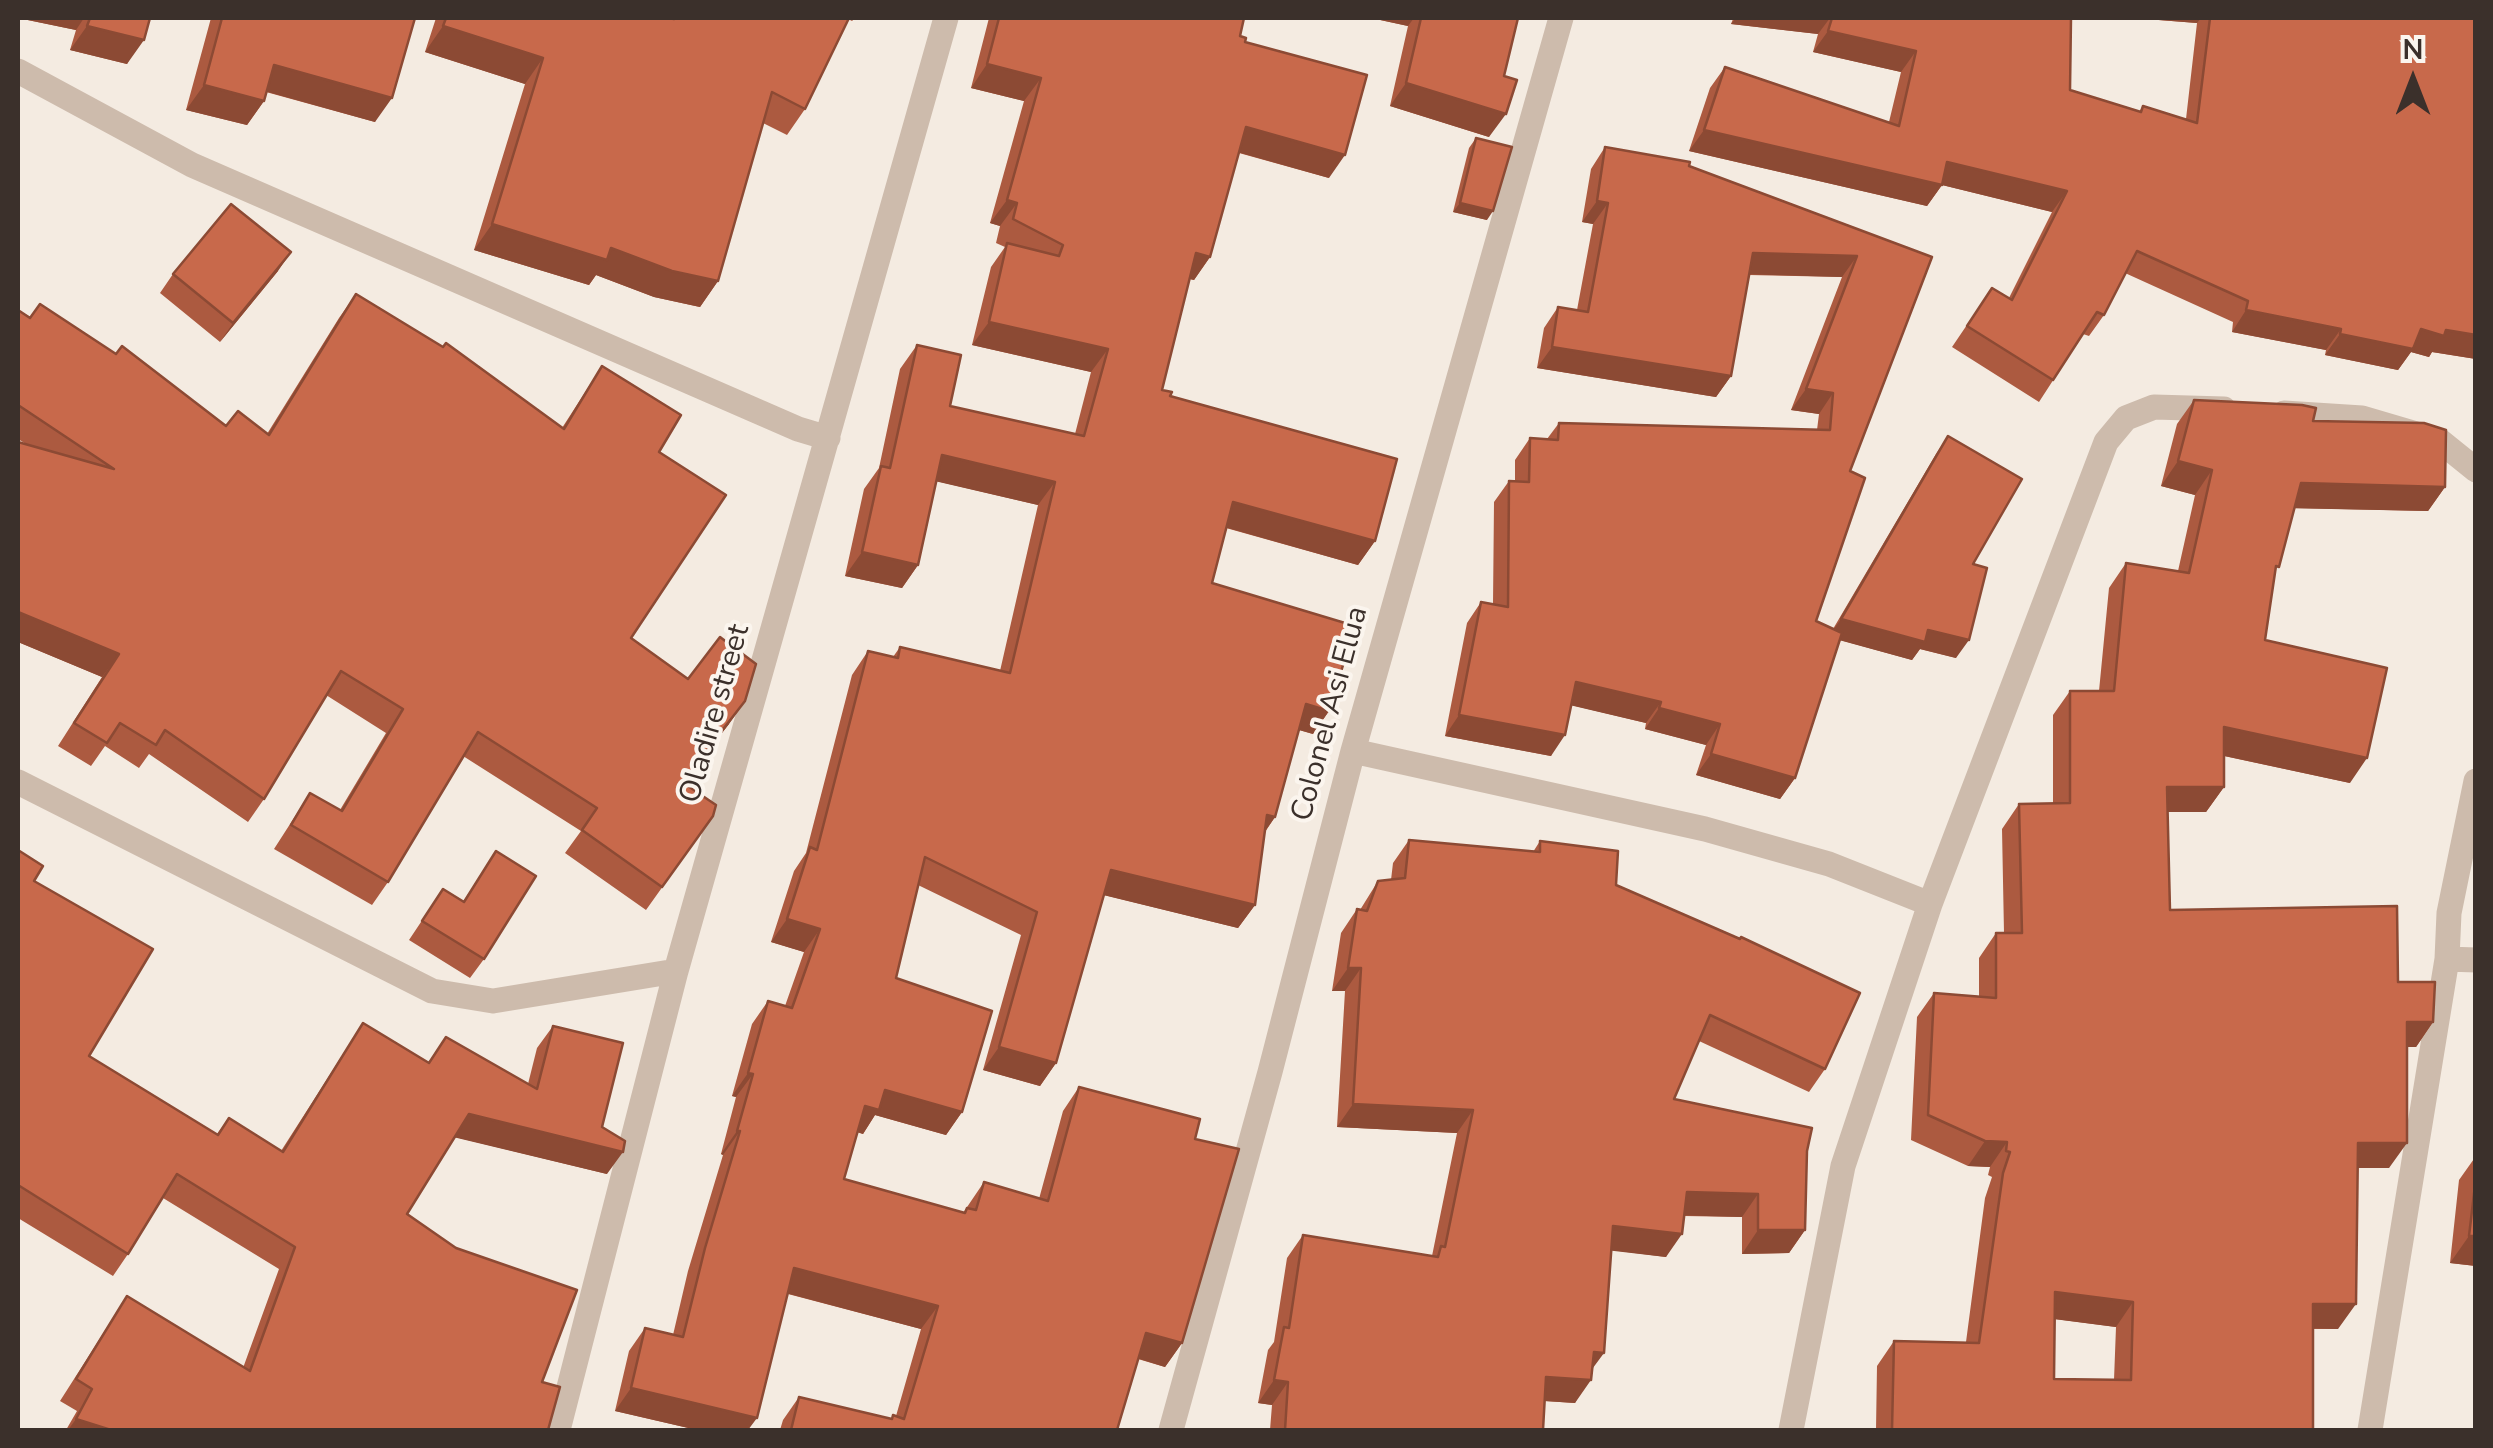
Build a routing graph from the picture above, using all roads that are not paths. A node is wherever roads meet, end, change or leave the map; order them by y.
1 (946, 18) edge
2 (1561, 18) edge
3 (18, 72) edge
4 (828, 438) junction
5 (2476, 470) edge
6 (1353, 751) junction
7 (2476, 781) edge
8 (18, 782) edge
9 (1930, 904) junction
10 (2447, 958) junction
11 (2476, 960) edge
12 (676, 971) junction
13 (558, 1430) edge
14 (1171, 1430) edge
15 (1791, 1430) edge
16 (2370, 1430) edge

1 - 4 street, Oladire street
2 - 6 street, Colonel Asi Elua
3 - 4 street
4 - 12 street, Oladire street
5 - 9 street
6 - 9 street
6 - 14 street, Colonel Asi Elua
7 - 10 street
8 - 12 street
9 - 15 street
10 - 11 street
10 - 16 street
12 - 13 street, Oladire street

